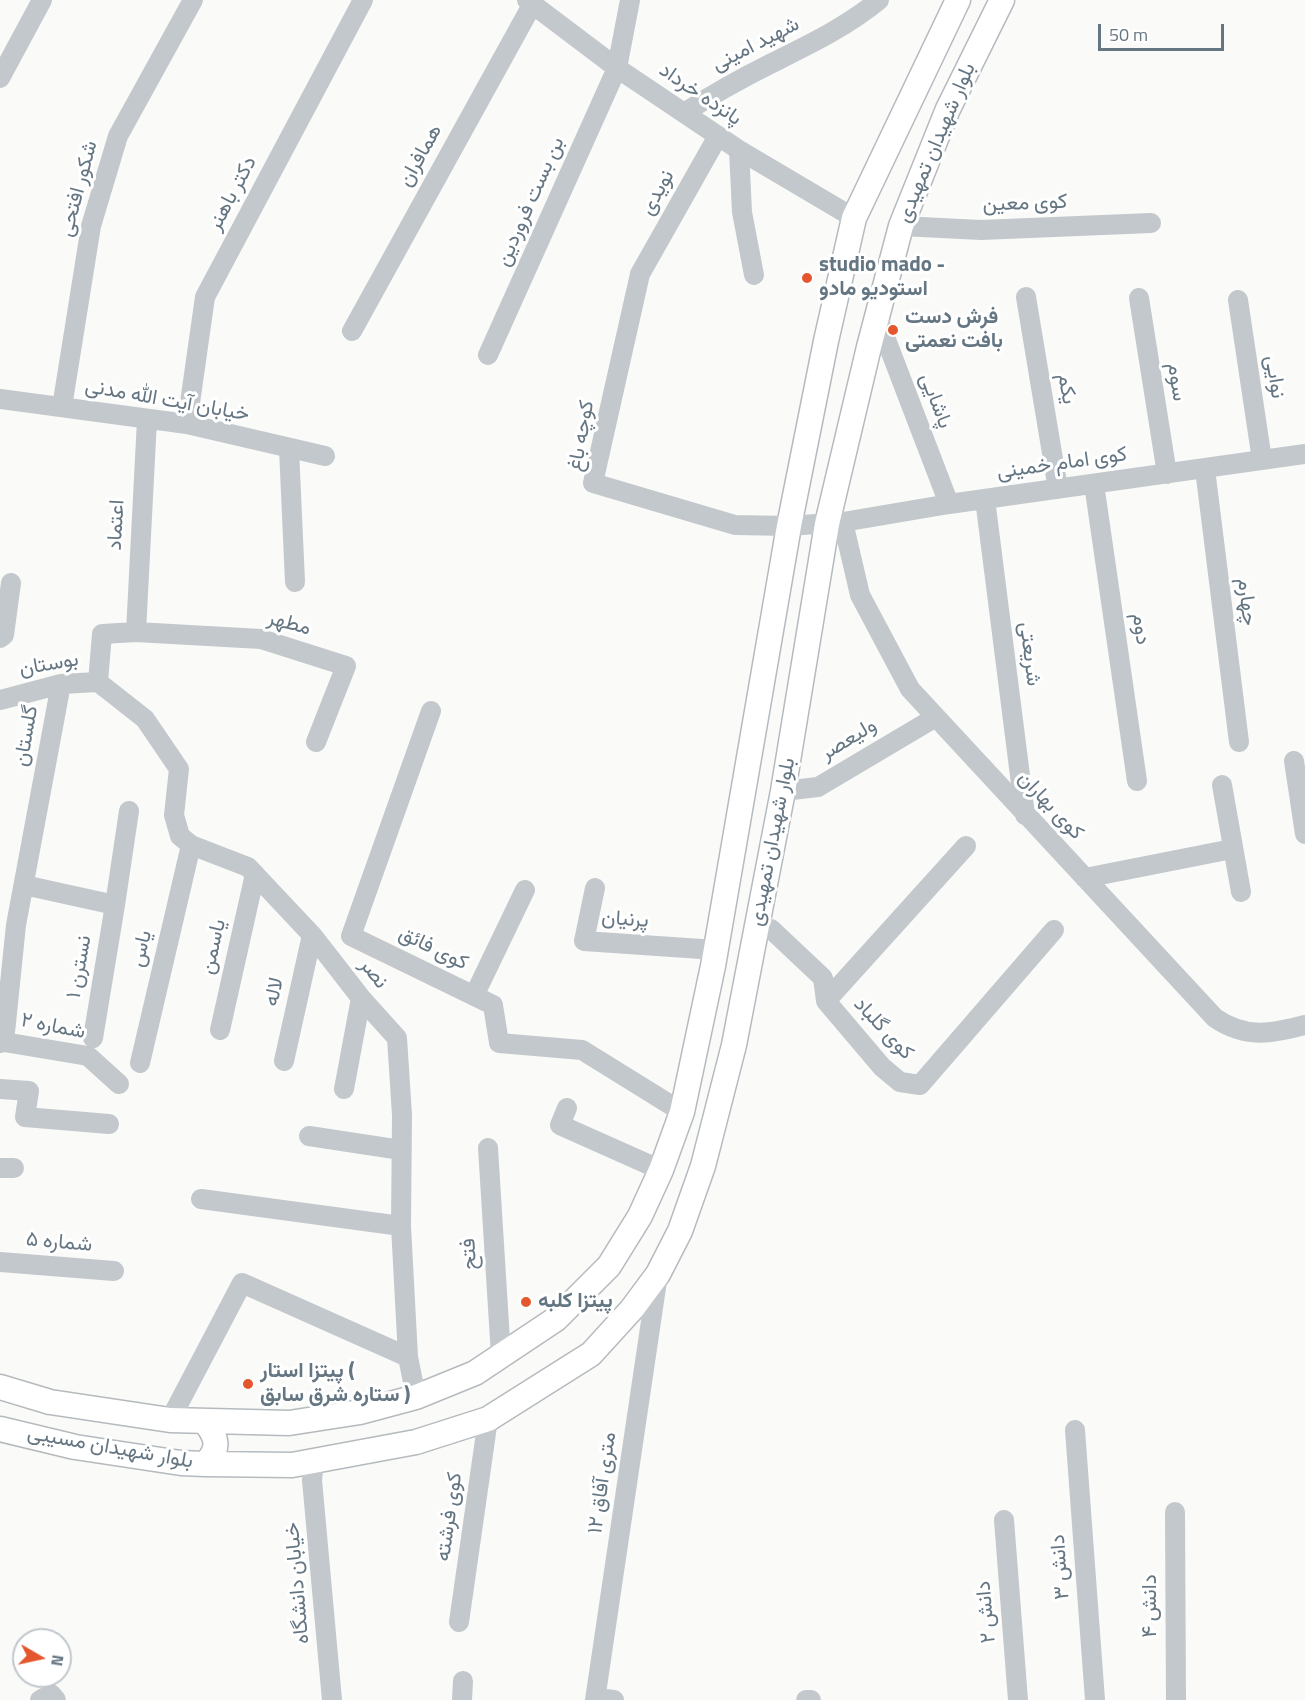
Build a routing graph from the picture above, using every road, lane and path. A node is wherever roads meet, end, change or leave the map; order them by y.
1 (42, 0) edge
2 (193, 0) edge
3 (363, 0) edge
4 (630, 0) edge
5 (879, 0) edge
6 (958, 0) edge
7 (1002, 0) edge
8 (531, 2) edge
9 (617, 69) junction
10 (0, 78) edge
11 (684, 113) junction
12 (718, 136) junction
13 (738, 150) junction
14 (854, 218) junction
15 (1151, 223) dead end
16 (901, 226) junction
17 (640, 274) joint
18 (754, 275) dead end
19 (1026, 297) dead end
20 (1139, 298) dead end
21 (1238, 300) dead end
22 (877, 316) junction
23 (352, 331) dead end
24 (488, 355) dead end
25 (0, 399) edge
26 (62, 406) junction
27 (147, 420) junction
28 (187, 424) junction
29 (289, 449) junction
30 (1305, 454) edge
31 (325, 456) dead end
32 (1262, 460) junction
33 (1205, 469) junction
34 (1167, 474) junction
35 (1094, 484) junction
36 (1058, 489) junction
37 (985, 499) junction
38 (949, 504) junction
39 (835, 523) junction
40 (789, 526) junction
41 (295, 582) dead end
42 (11, 584) dead end
43 (136, 632) junction
44 (0, 638) edge
45 (98, 681) junction
46 (60, 684) junction
47 (0, 700) edge
48 (431, 711) dead end
49 (936, 717) junction
50 (316, 742) dead end
51 (1239, 742) dead end
52 (1294, 762) dead end
53 (1137, 781) dead end
54 (1222, 785) dead end
55 (783, 792) junction
56 (129, 810) dead end
57 (1025, 814) junction
58 (1305, 834) edge
59 (191, 845) junction
60 (966, 846) dead end
61 (1232, 849) junction
62 (255, 874) junction
63 (1084, 878) junction
64 (24, 885) junction
65 (595, 888) dead end
66 (525, 890) dead end
67 (1241, 892) dead end
68 (116, 905) junction
69 (8, 924) edge
70 (757, 926) junction
71 (1054, 930) dead end
72 (312, 935) junction
73 (716, 950) junction
74 (474, 996) junction
75 (361, 998) junction
76 (825, 1001) junction
77 (1305, 1025) edge
78 (220, 1030) dead end
79 (93, 1038) dead end
80 (2, 1042) edge
81 (284, 1061) dead end
82 (140, 1063) dead end
83 (118, 1084) dead end
84 (0, 1089) edge
85 (344, 1089) dead end
86 (567, 1108) dead end
87 (682, 1112) junction
88 (109, 1124) dead end
89 (309, 1136) dead end
90 (488, 1148) dead end
91 (401, 1150) junction
92 (661, 1170) junction
93 (201, 1199) dead end
94 (401, 1226) junction
95 (0, 1262) edge
96 (114, 1271) dead end
97 (658, 1274) junction
98 (408, 1356) junction
99 (501, 1356) junction
100 (0, 1387) edge
101 (416, 1397) junction
102 (488, 1419) junction
103 (170, 1420) junction
104 (205, 1422) junction
105 (289, 1424) junction
106 (0, 1429) edge
107 (1075, 1430) dead end
108 (303, 1463) junction
109 (205, 1464) junction
110 (1175, 1512) dead end
111 (1004, 1520) dead end
112 (459, 1622) dead end
113 (602, 1699) edge
114 (332, 1700) edge
115 (806, 1700) edge
116 (811, 1700) edge
117 (1018, 1700) edge
118 (1095, 1700) edge
119 (1176, 1700) edge

1 - 10 street
2 - 26 street, شکور افتحی
3 - 28 street, دکتر باهنر
4 - 9 street, بن بست فروردین
5 - 11 street, شهید امینی
6 - 14 main road, بلوار شهیدان تمهیدی
7 - 16 main road, بلوار شهیدان تمهیدی
8 - 9 street, پانزده خرداد
8 - 23 street, همافران
9 - 11 street, پانزده خرداد
9 - 24 street, بن بست فروردین
11 - 12 street, پانزده خرداد
12 - 13 street, پانزده خرداد
12 - 17 street, نویدی
13 - 14 street, پانزده خرداد
13 - 18 street
14 - 40 main road, بلوار شهیدان تمهیدی
15 - 16 street, کوی معین
16 - 22 main road, بلوار شهیدان تمهیدی
17 - 40 street, کوچه باغ
19 - 36 street, یکم
20 - 34 street, سوم
21 - 32 street, نوایی
22 - 38 street, پاشایی
22 - 39 main road, بلوار شهیدان تمهیدی
25 - 26 street, خیابان آیت الله مدنی
26 - 27 street, خیابان آیت الله مدنی
27 - 28 street, خیابان آیت الله مدنی
27 - 43 street, اعتماد
28 - 29 street, خیابان آیت الله مدنی
29 - 31 street, خیابان آیت الله مدنی
29 - 41 street
30 - 32 street, کوی امام خمینی
32 - 33 street, کوی امام خمینی
33 - 34 street, کوی امام خمینی
33 - 51 street, چهارم
34 - 35 street, کوی امام خمینی
35 - 36 street, کوی امام خمینی
35 - 53 street, دوم
36 - 37 street, کوی امام خمینی
37 - 38 street, کوی امام خمینی
37 - 57 street, شریعتی
38 - 39 street, کوی امام خمینی
39 - 40 street, کوی امام خمینی
39 - 49 street, کوی بهاران
39 - 55 main road, بلوار شهیدان تمهیدی
40 - 73 main road, بلوار شهیدان تمهیدی
42 - 44 street
43 - 45 street, بوستان
43 - 50 street, مطهر
45 - 46 street, بوستان
45 - 59 street
46 - 47 street, بوستان
46 - 64 street, گلستان
48 - 74 street, کوی فائق
49 - 55 street, ولیعصر
49 - 57 street, کوی بهاران
52 - 58 street
54 - 61 street
55 - 70 main road, بلوار شهیدان تمهیدی
56 - 68 street, نسترن ۱
57 - 63 street, کوی بهاران
59 - 62 street, نصر
59 - 82 street, یاس
60 - 76 street
61 - 63 street
61 - 67 street
62 - 72 street, نصر
62 - 78 street, یاسمن
63 - 77 street, کوی بهاران
64 - 68 street
64 - 69 street, گلستان
65 - 73 street, پرنیان
66 - 74 street
68 - 79 street, نسترن ۱
69 - 80 street, گلستان
70 - 76 street, کوی گلباد
70 - 97 main road, بلوار شهیدان تمهیدی
71 - 76 street, کوی گلباد
72 - 75 street, نصر
72 - 81 street, لاله
73 - 87 main road, بلوار شهیدان تمهیدی
74 - 87 street, کوی فائق
75 - 85 street
75 - 91 street, نصر
80 - 83 street, شماره ۲
84 - 88 street
86 - 92 street
87 - 92 main road, بلوار شهیدان تمهیدی
89 - 91 street
90 - 99 street, فتح
91 - 94 street, نصر
92 - 99 main road, بلوار شهیدان تمهیدی
93 - 94 street
94 - 98 street, نصر
95 - 96 street, شماره ۵
97 - 102 main road, بلوار شهیدان تمهیدی
97 - 113 street, ۱۲ متری آفاق
98 - 101 street, نصر
98 - 103 street
99 - 101 main road, بلوار شهیدان تمهیدی
100 - 103 main road, بلوار شهیدان مسیبی
101 - 105 main road, بلوار شهیدان تمهیدی
102 - 108 main road, بلوار شهیدان تمهیدی
102 - 112 street, کوی فرشته
103 - 104 main road, بلوار شهیدان مسیبی
104 - 105 main road, بلوار شهیدان مسیبی
104 - 109 main road
105 - 108 main road
106 - 109 main road, بلوار شهیدان مسیبی
107 - 118 street, دانش ۳
108 - 109 main road, بلوار شهیدان مسیبی
108 - 114 street, خیابان دانشگاه
110 - 119 street, دانش ۴
111 - 117 street, دانش ۲
115 - 116 street

